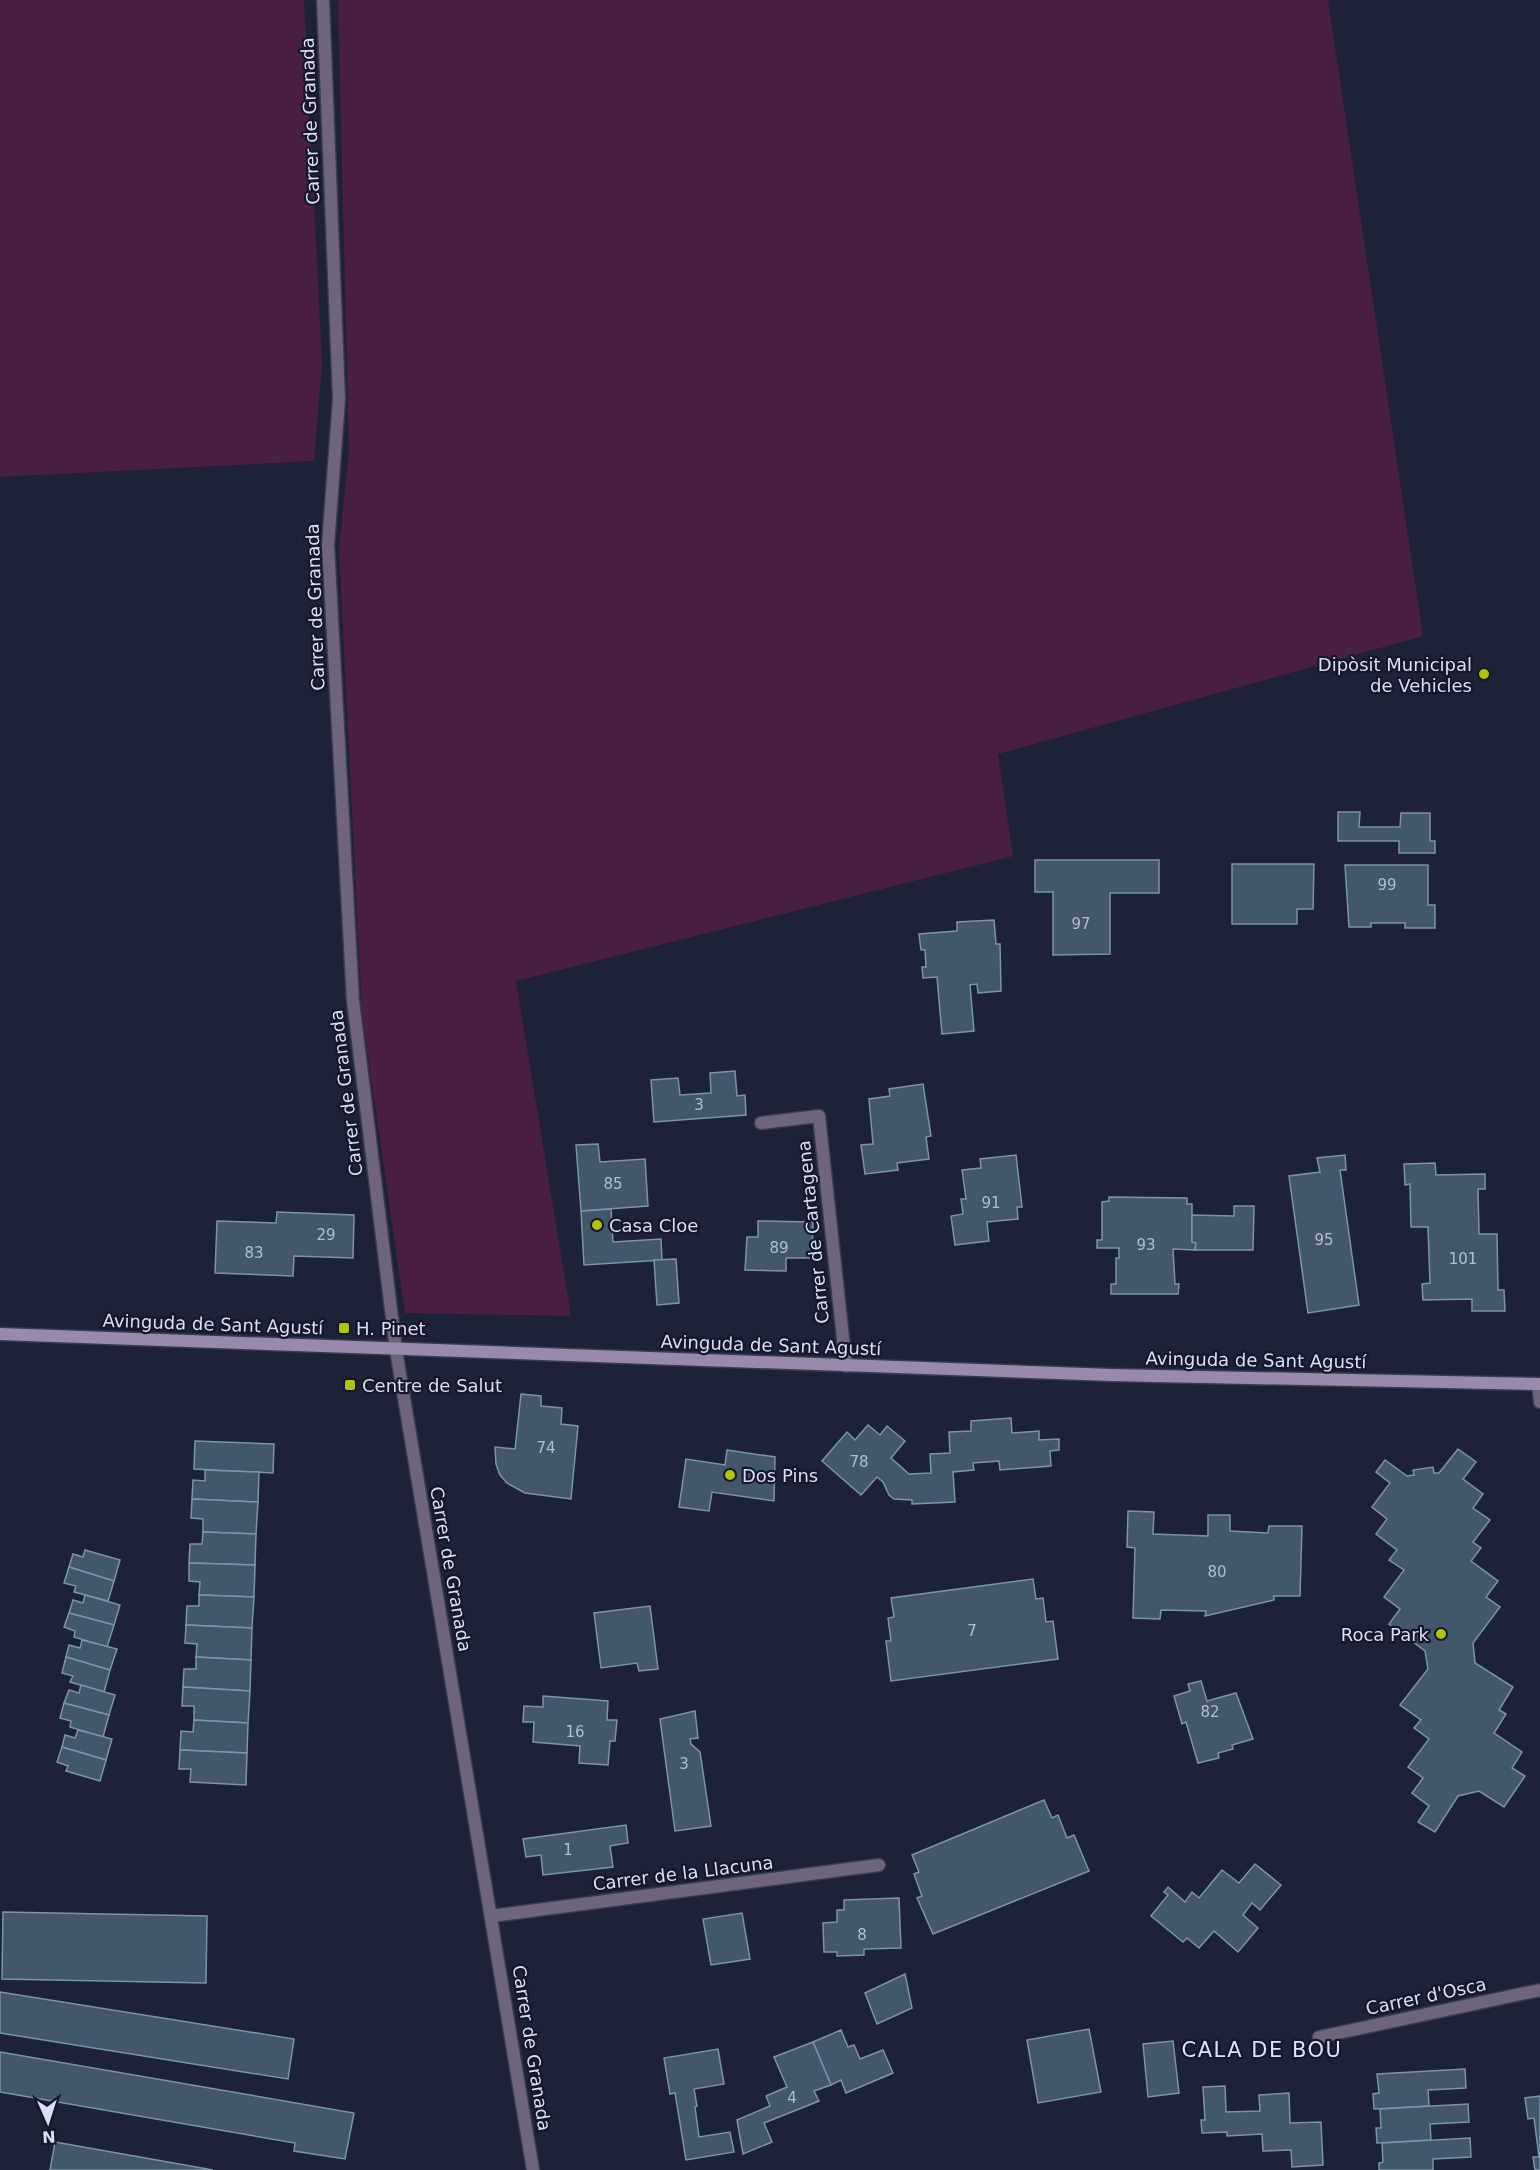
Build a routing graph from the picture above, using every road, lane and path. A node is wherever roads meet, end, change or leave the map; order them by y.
1 (323, 0) edge
2 (761, 1124) dead end
3 (0, 1334) edge
4 (396, 1350) junction
5 (846, 1366) junction
6 (1539, 1384) edge
7 (1540, 1402) edge
8 (879, 1865) dead end
9 (492, 1916) junction
10 (1540, 1990) edge
11 (1319, 2037) dead end
12 (533, 2170) edge

1 - 4 street, Carrer de Granada
2 - 5 street, Carrer de Cartagena
3 - 4 street, Avinguda de Sant Agustí
4 - 5 street, Avinguda de Sant Agustí
4 - 9 street, Carrer de Granada
5 - 6 street, Avinguda de Sant Agustí
6 - 7 street
8 - 9 street, Carrer de la Llacuna
9 - 12 street, Carrer de Granada
10 - 11 street, Carrer d'Osca

